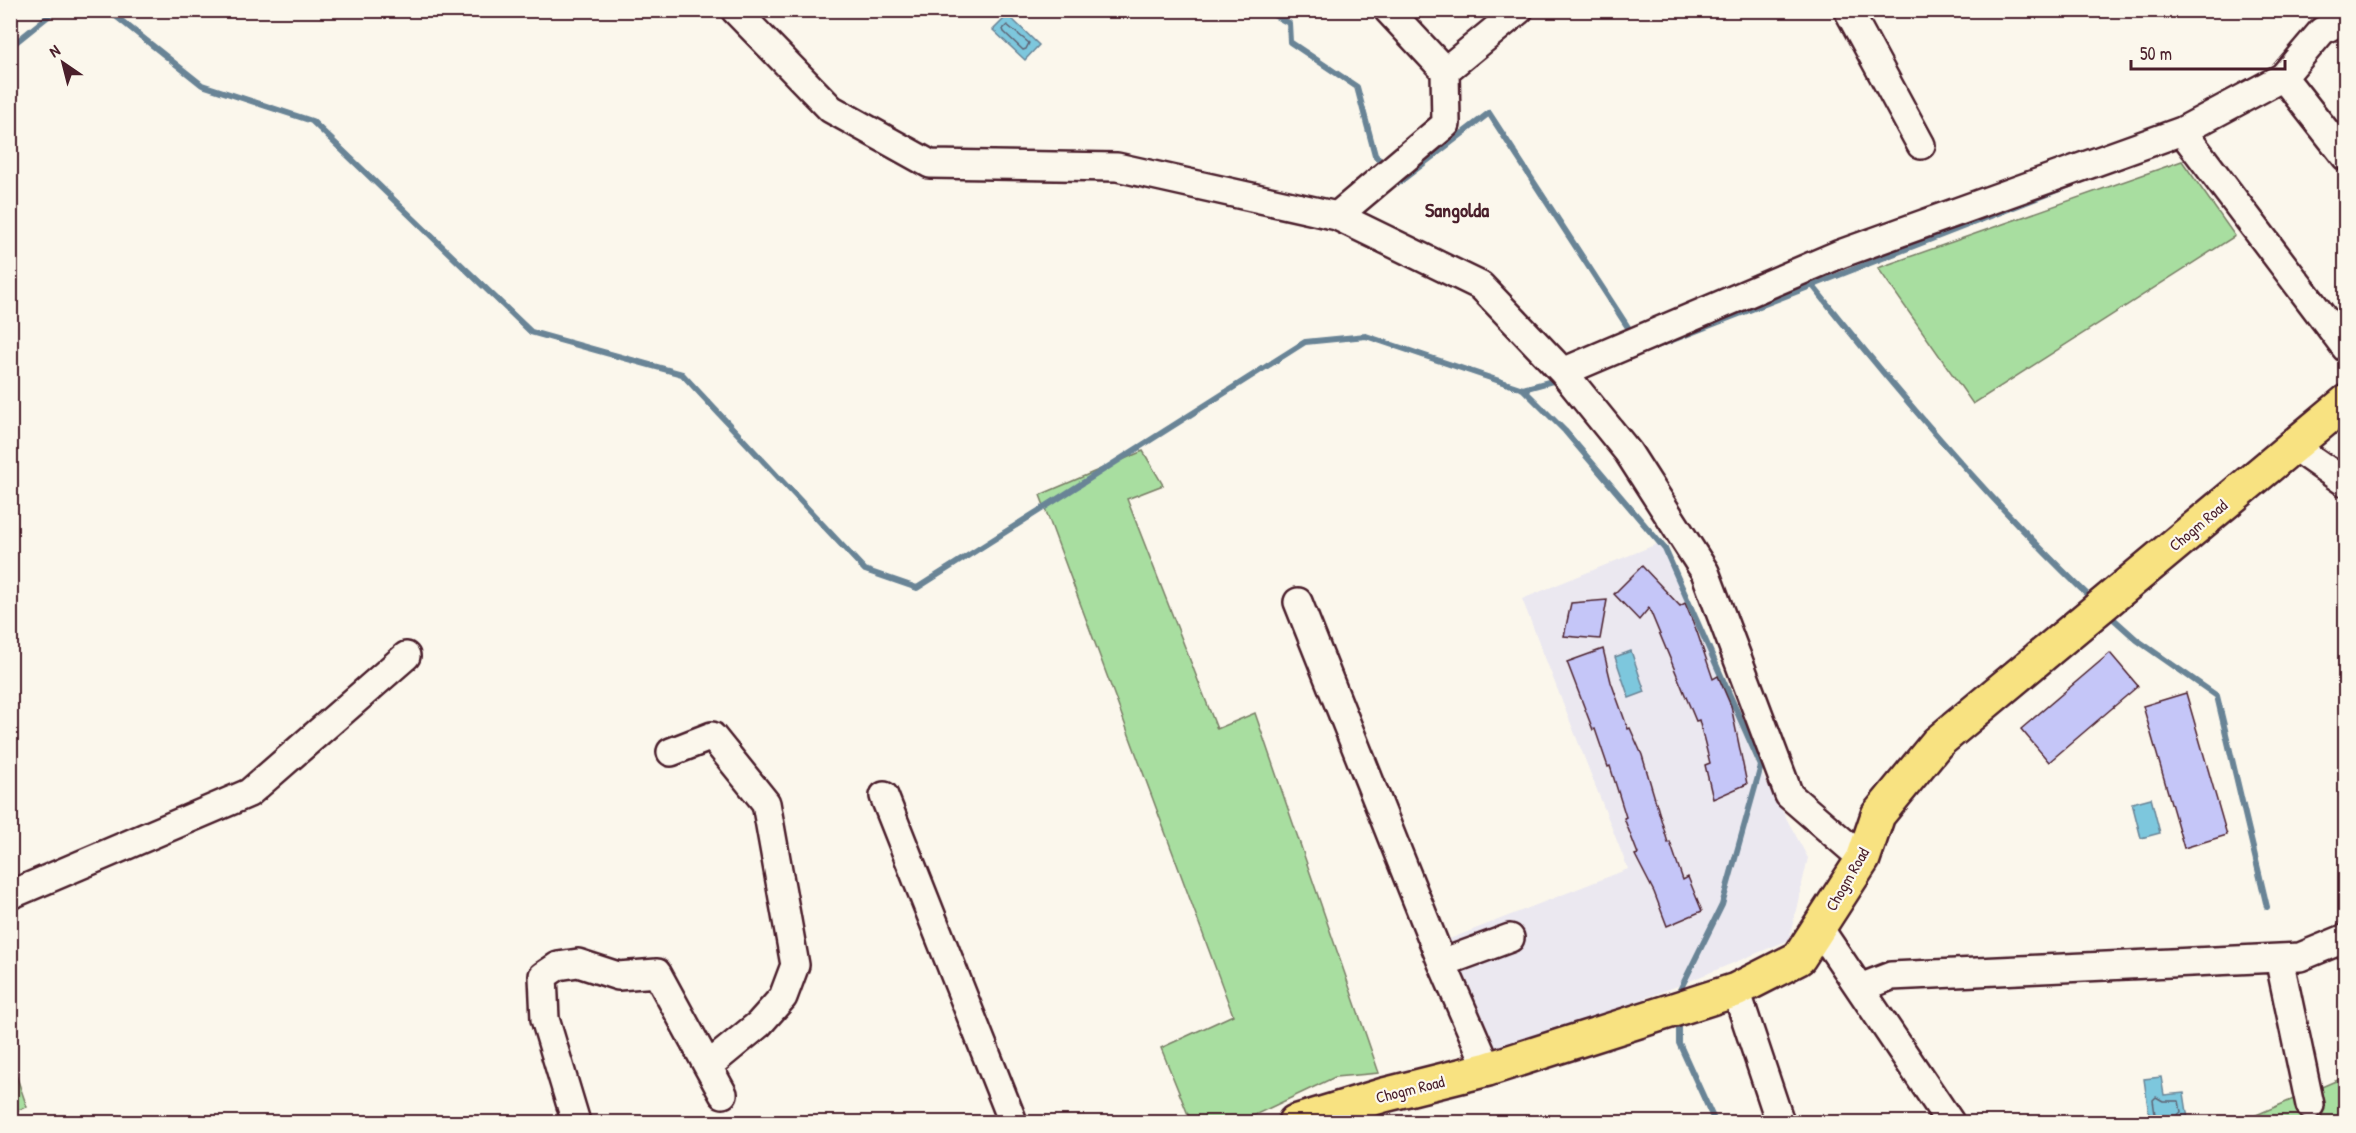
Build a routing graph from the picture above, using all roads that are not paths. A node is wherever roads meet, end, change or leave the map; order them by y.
1 (735, 10) edge
2 (1388, 10) edge
3 (1520, 10) edge
4 (1848, 10) edge
5 (2346, 18) edge
6 (1445, 71) junction
7 (2283, 77) junction
8 (2182, 131) junction
9 (1921, 145) dead end
10 (2346, 157) edge
11 (1337, 216) junction
12 (2346, 348) edge
13 (1563, 372) junction
14 (2346, 402) edge
15 (2293, 446) junction
16 (2346, 483) edge
17 (1298, 602) dead end
18 (406, 656) dead end
19 (670, 752) dead end
20 (884, 796) dead end
21 (1863, 859) junction
22 (10, 896) edge
23 (1819, 928) junction
24 (1510, 938) dead end
25 (2346, 938) edge
26 (2279, 958) junction
27 (1442, 963) junction
28 (1860, 988) junction
29 (1736, 990) junction
30 (708, 1066) junction
31 (1488, 1069) junction
32 (723, 1094) dead end
33 (2310, 1105) dead end
34 (576, 1122) edge
35 (1013, 1122) edge
36 (1295, 1122) edge
37 (1780, 1122) edge
38 (1950, 1122) edge

1 - 11 street
2 - 6 street
3 - 6 street
4 - 9 street
5 - 7 street
6 - 11 street
7 - 8 street
7 - 10 street
8 - 12 street
8 - 13 street
11 - 13 street
13 - 21 street
14 - 15 main road, Chogm Road
15 - 16 street
15 - 21 main road, Chogm Road
17 - 27 street
18 - 22 street
19 - 30 street
20 - 35 street
21 - 23 main road, Chogm Road
23 - 28 street
23 - 29 main road, Chogm Road
24 - 27 street
25 - 26 street
26 - 28 street
26 - 33 street
27 - 31 street
28 - 38 street
29 - 31 main road, Chogm Road
29 - 37 street
30 - 32 street
30 - 34 street
31 - 36 main road, Chogm Road

